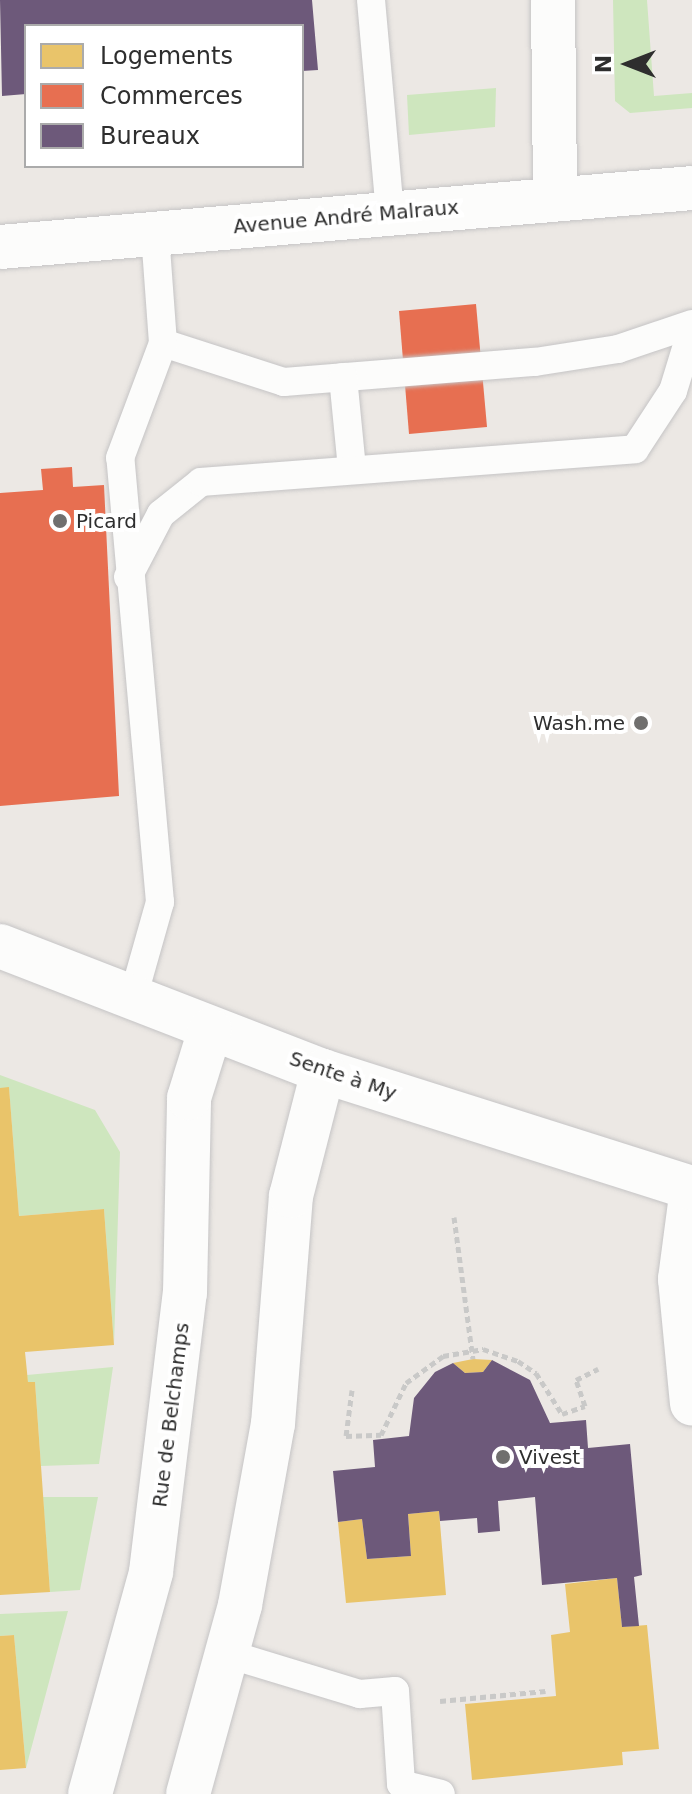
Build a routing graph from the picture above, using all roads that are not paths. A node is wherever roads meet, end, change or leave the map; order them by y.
1 (371, 0) edge
2 (553, 0) edge
3 (692, 188) edge
4 (555, 199) junction
5 (390, 212) junction
6 (155, 233) junction
7 (0, 247) edge
8 (692, 326) edge
9 (163, 343) junction
10 (343, 377) junction
11 (352, 469) junction
12 (127, 577) junction
13 (0, 946) edge
14 (132, 1001) junction
15 (210, 1030) junction
16 (323, 1071) junction
17 (692, 1188) edge
18 (692, 1403) edge
19 (228, 1654) junction
20 (90, 1794) edge
21 (188, 1794) edge
22 (441, 1794) edge

1 - 5 lane
2 - 4 street
3 - 4 street, Avenue André Malraux
4 - 5 street, Avenue André Malraux
5 - 6 street, Avenue André Malraux
6 - 7 street, Avenue André Malraux
6 - 9 lane
8 - 10 lane
8 - 11 lane
9 - 10 lane
9 - 12 lane
10 - 11 lane
11 - 12 lane
12 - 14 lane
13 - 14 street, Sente à My
14 - 15 street, Sente à My
15 - 16 street, Sente à My
15 - 20 street, Rue de Belchamps
16 - 17 street, Sente à My
16 - 19 street
17 - 18 street
19 - 21 street
19 - 22 lane

